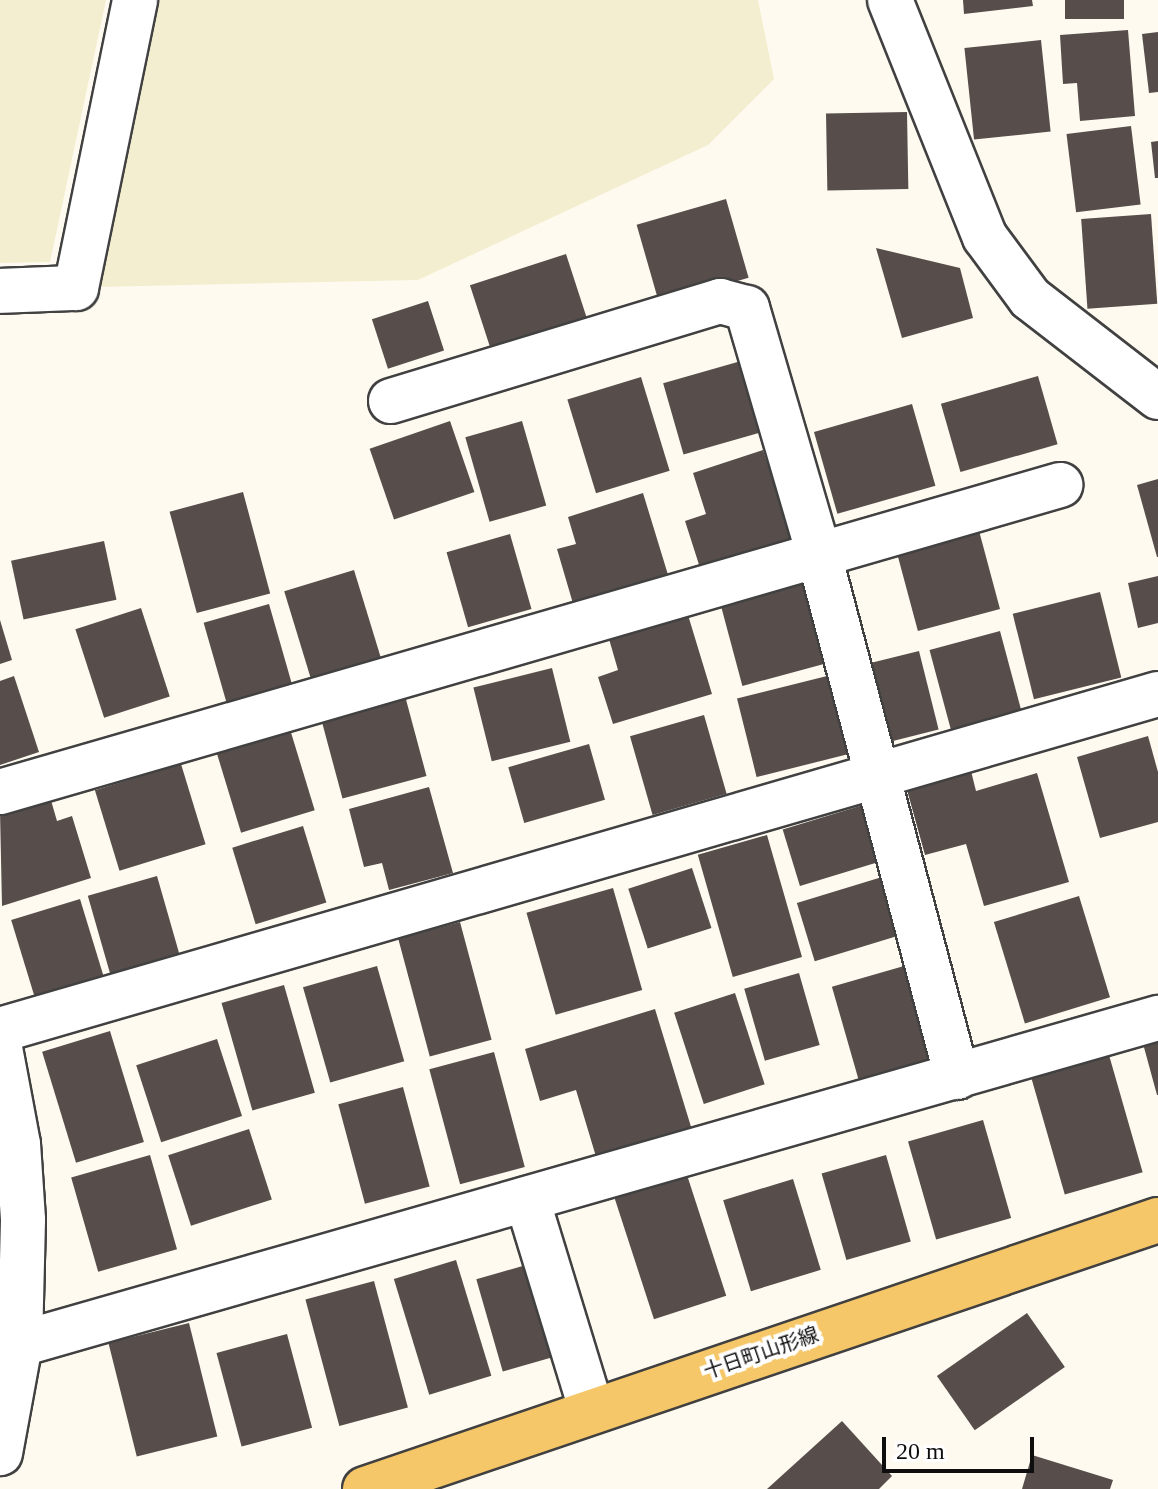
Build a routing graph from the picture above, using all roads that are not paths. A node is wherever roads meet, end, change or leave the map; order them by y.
1 (135, 0) edge
2 (890, 0) edge
3 (0, 291) edge
4 (1158, 397) edge
5 (391, 401) dead end
6 (1060, 485) dead end
7 (819, 555) junction
8 (1158, 694) edge
9 (878, 775) junction
10 (0, 792) edge
11 (1158, 1018) edge
12 (0, 1030) edge
13 (0, 1048) edge
14 (957, 1077) junction
15 (527, 1199) junction
16 (12, 1217) edge
17 (1158, 1220) edge
18 (20, 1344) junction
19 (592, 1411) junction
20 (0, 1453) edge
21 (365, 1489) edge

1 - 3 lane
2 - 4 lane
5 - 7 lane
6 - 7 lane
7 - 9 lane
7 - 10 lane
8 - 9 lane
9 - 12 lane
9 - 14 lane
11 - 14 lane
13 - 16 lane
14 - 15 lane
15 - 18 lane
15 - 19 lane
16 - 18 lane
17 - 19 main road, 十日町山形線
18 - 20 lane
19 - 21 main road, 十日町山形線

